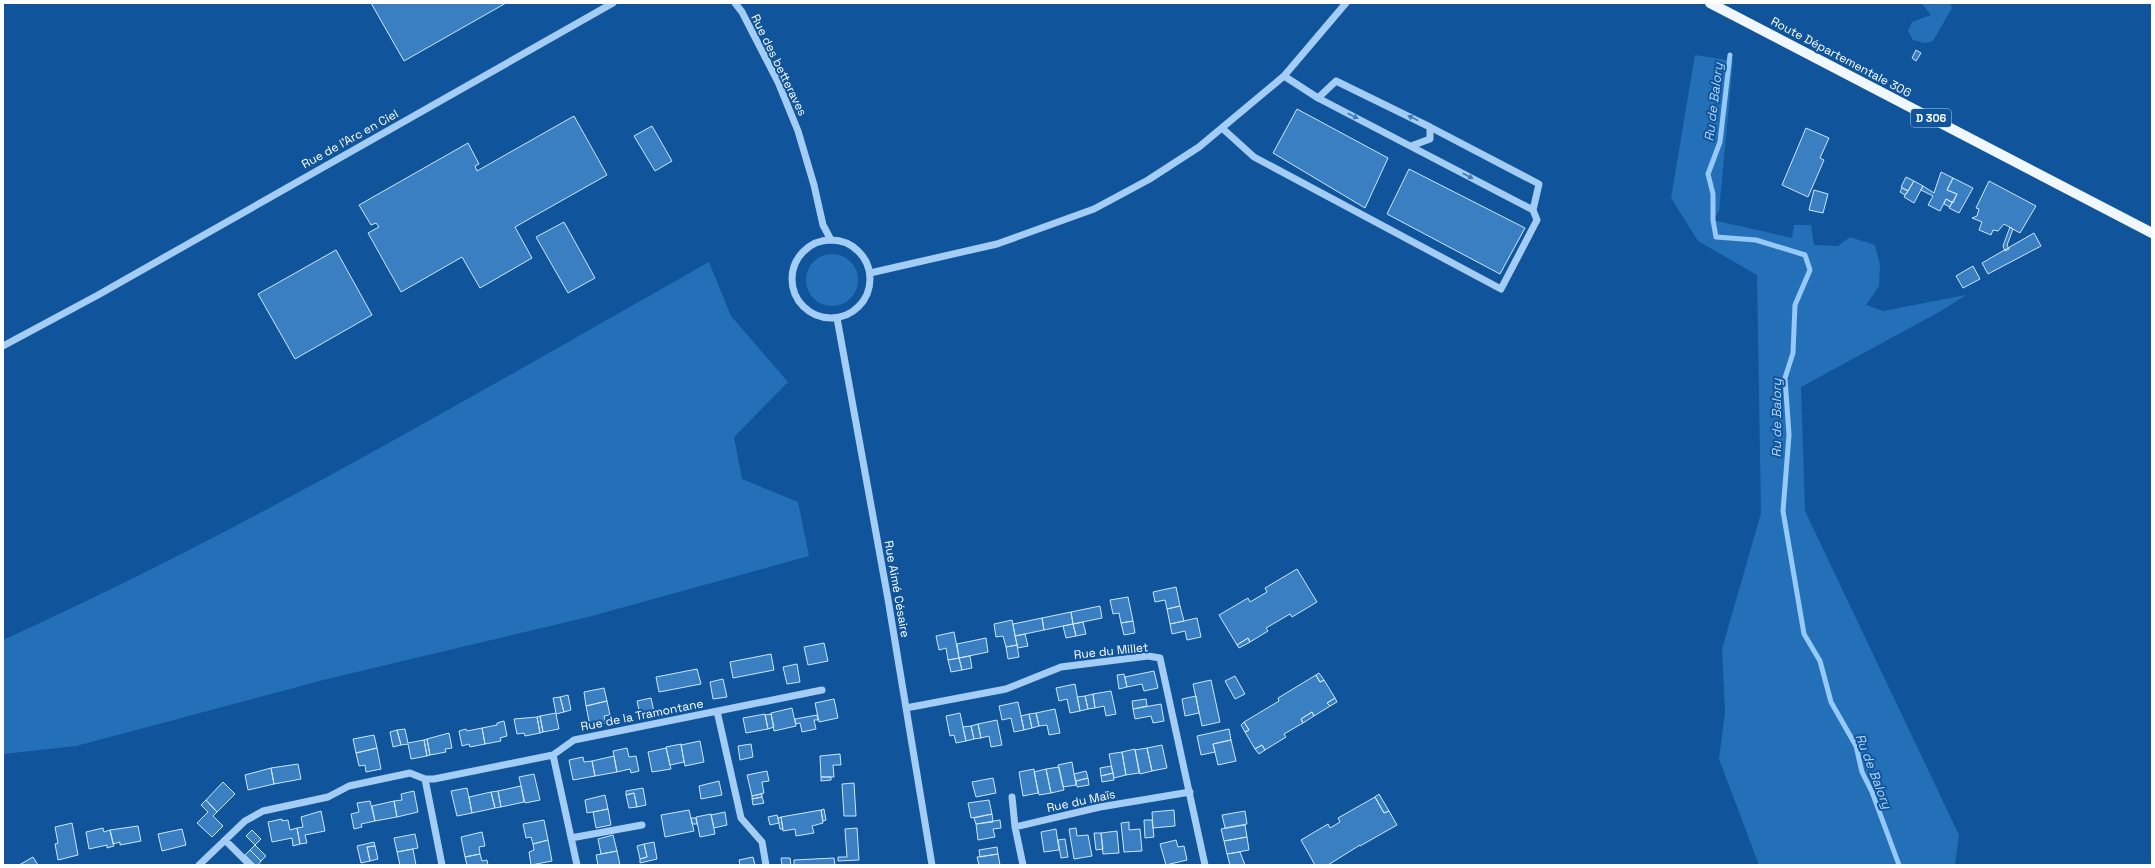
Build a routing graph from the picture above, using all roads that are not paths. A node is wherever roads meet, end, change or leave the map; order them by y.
1 (613, 3) edge
2 (735, 3) edge
3 (1346, 3) edge
4 (1710, 3) edge
5 (1284, 76) junction
6 (1318, 98) junction
7 (1430, 127) junction
8 (1222, 128) junction
9 (1411, 146) junction
10 (1533, 210) junction
11 (2152, 233) edge
12 (830, 240) junction
13 (870, 273) junction
14 (836, 318) junction
15 (3, 346) edge
16 (822, 690) dead end
17 (906, 708) junction
18 (717, 711) junction
19 (553, 755) junction
20 (425, 779) junction
21 (1190, 792) junction
22 (1012, 797) dead end
23 (642, 825) dead end
24 (1015, 826) junction
25 (571, 838) junction
26 (225, 840) junction
27 (199, 865) edge
28 (250, 865) edge
29 (441, 865) edge
30 (577, 865) edge
31 (766, 865) edge
32 (932, 865) edge
33 (1023, 865) edge
34 (1205, 865) edge

1 - 15 street, Rue de l'Arc en Ciel
2 - 12 street, Rue des betteraves
3 - 5 street
4 - 11 main road, Route Départementale 306 / D 306
5 - 6 street
5 - 8 street
7 -> 6 street
6 -> 9 street
7 - 9 street
7 - 10 street
8 - 10 street
8 - 13 street
9 -> 10 street
12 - 13 street
12 - 14 street
13 - 14 street
14 - 17 street, Rue Aimé Césaire
16 - 18 street, Rue de la Tramontane
17 - 21 street, Rue du Millet
17 - 32 street, Rue Aimé Césaire
18 - 19 street, Rue de la Tramontane
18 - 31 street
19 - 20 street, Rue de la Tramontane
19 - 25 street
20 - 26 street, Rue de la Tramontane
20 - 29 street
21 - 24 street, Rue du Maïs
21 - 34 street, Rue du Millet
22 - 24 street
23 - 25 street
24 - 33 street
25 - 30 street
26 - 27 street, Rue de la Tramontane
26 - 28 street

